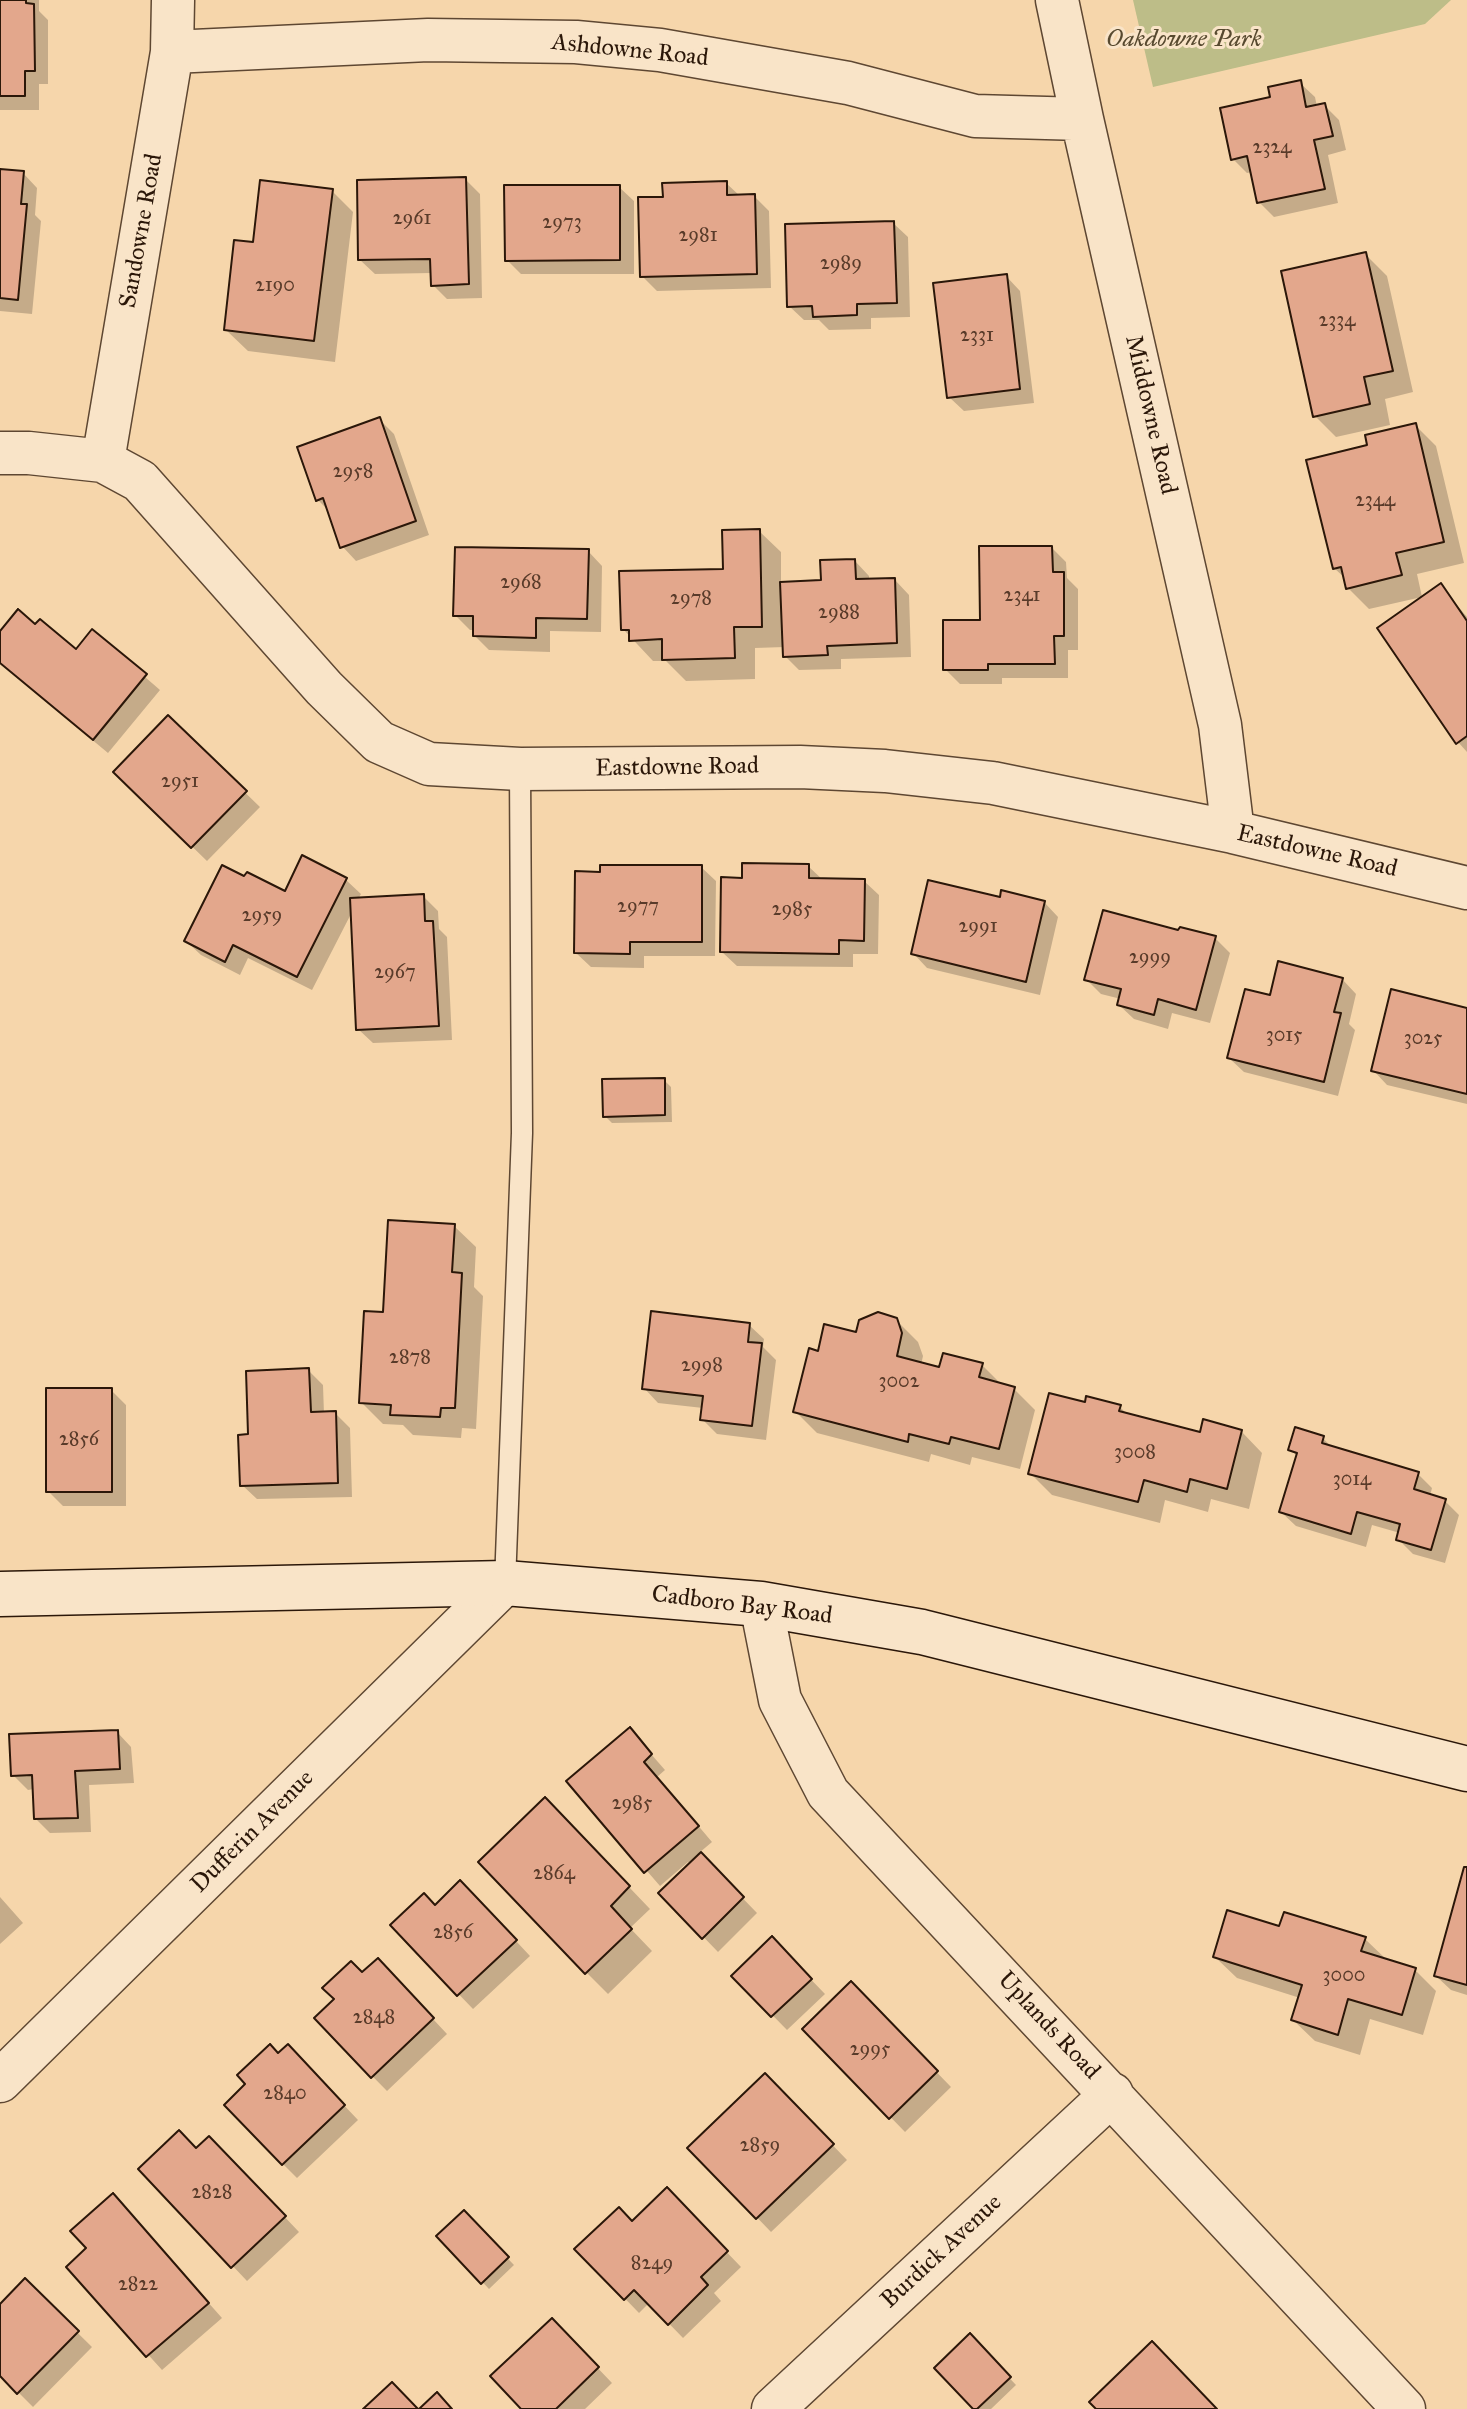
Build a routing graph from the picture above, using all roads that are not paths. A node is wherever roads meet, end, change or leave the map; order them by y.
1 (173, 0) edge
2 (1057, 0) edge
3 (172, 52) junction
4 (1082, 119) junction
5 (0, 453) edge
6 (103, 461) junction
7 (520, 769) junction
8 (1233, 832) junction
9 (1467, 888) edge
10 (505, 1583) junction
11 (0, 1594) edge
12 (761, 1604) junction
13 (1467, 1769) edge
14 (0, 2081) edge
15 (1112, 2094) junction
16 (773, 2409) edge
17 (1404, 2409) edge

1 - 3 street, Sandowne Road
2 - 4 street, Middowne Road
3 - 4 street, Ashdowne Road
3 - 6 street, Sandowne Road
4 - 8 street, Middowne Road
5 - 6 street, Eastdowne Road
6 - 7 street, Eastdowne Road
7 - 8 street, Eastdowne Road
7 - 10 lane
8 - 9 street, Eastdowne Road
10 - 11 main road, Cadboro Bay Road
10 - 12 main road, Cadboro Bay Road
10 - 14 street, Dufferin Avenue
12 - 13 main road, Cadboro Bay Road
12 - 15 street, Uplands Road
15 - 16 street, Burdick Avenue
15 - 17 street, Uplands Road

